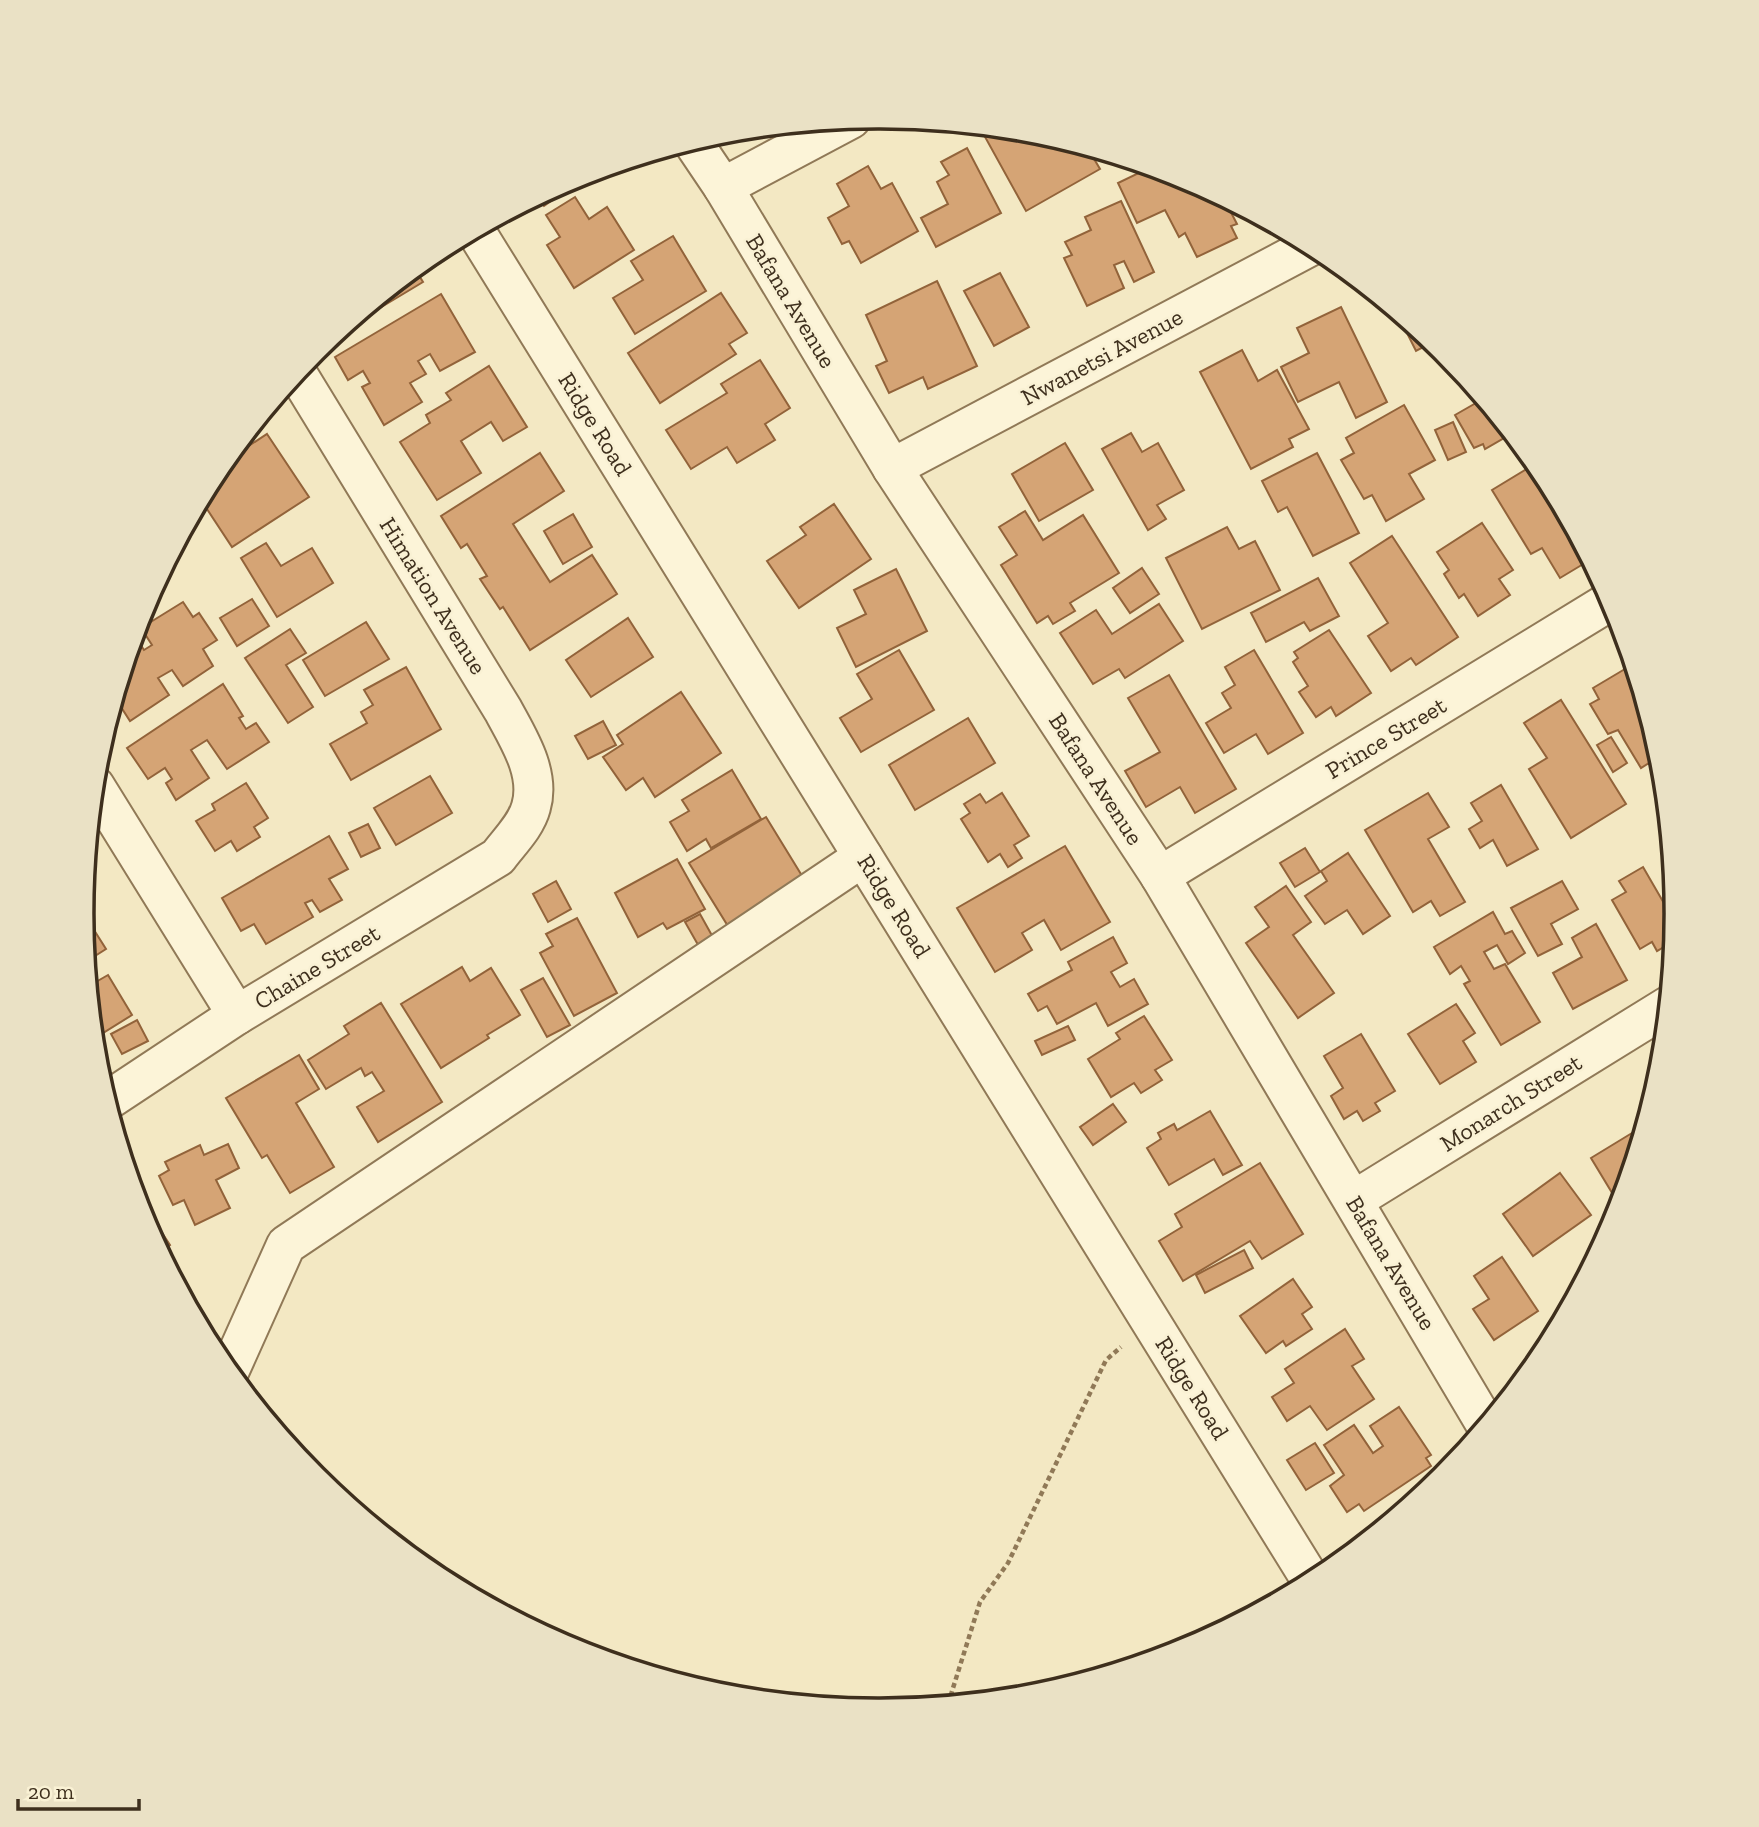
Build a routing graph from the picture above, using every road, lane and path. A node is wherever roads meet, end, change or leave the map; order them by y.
1 (830, 130) edge
2 (698, 150) edge
3 (723, 187) junction
4 (480, 238) edge
5 (1301, 252) edge
6 (302, 382) edge
7 (892, 468) junction
8 (1602, 606) edge
9 (103, 799) edge
10 (521, 827) joint
11 (863, 858) junction
12 (1160, 876) junction
13 (1658, 1012) edge
14 (237, 1015) junction
15 (116, 1095) edge
16 (1354, 1200) junction
17 (1151, 1322) junction
18 (234, 1360) edge
19 (1482, 1417) edge
20 (1306, 1572) edge
21 (951, 1695) edge

1 - 3 street
2 - 3 street, Bafana Avenue
3 - 7 street, Bafana Avenue
4 - 11 street, Ridge Road
5 - 7 street, Nwanetsi Avenue
6 - 10 street, Himation Avenue
7 - 12 street, Bafana Avenue
8 - 12 street, Prince Street
9 - 14 street
10 - 14 street, Chaine Street
11 - 17 street, Ridge Road
11 - 18 street
12 - 16 street, Bafana Avenue
13 - 16 street, Monarch Street
14 - 15 street, Chaine Street
16 - 19 street, Bafana Avenue
17 - 20 street, Ridge Road
17 - 21 path

